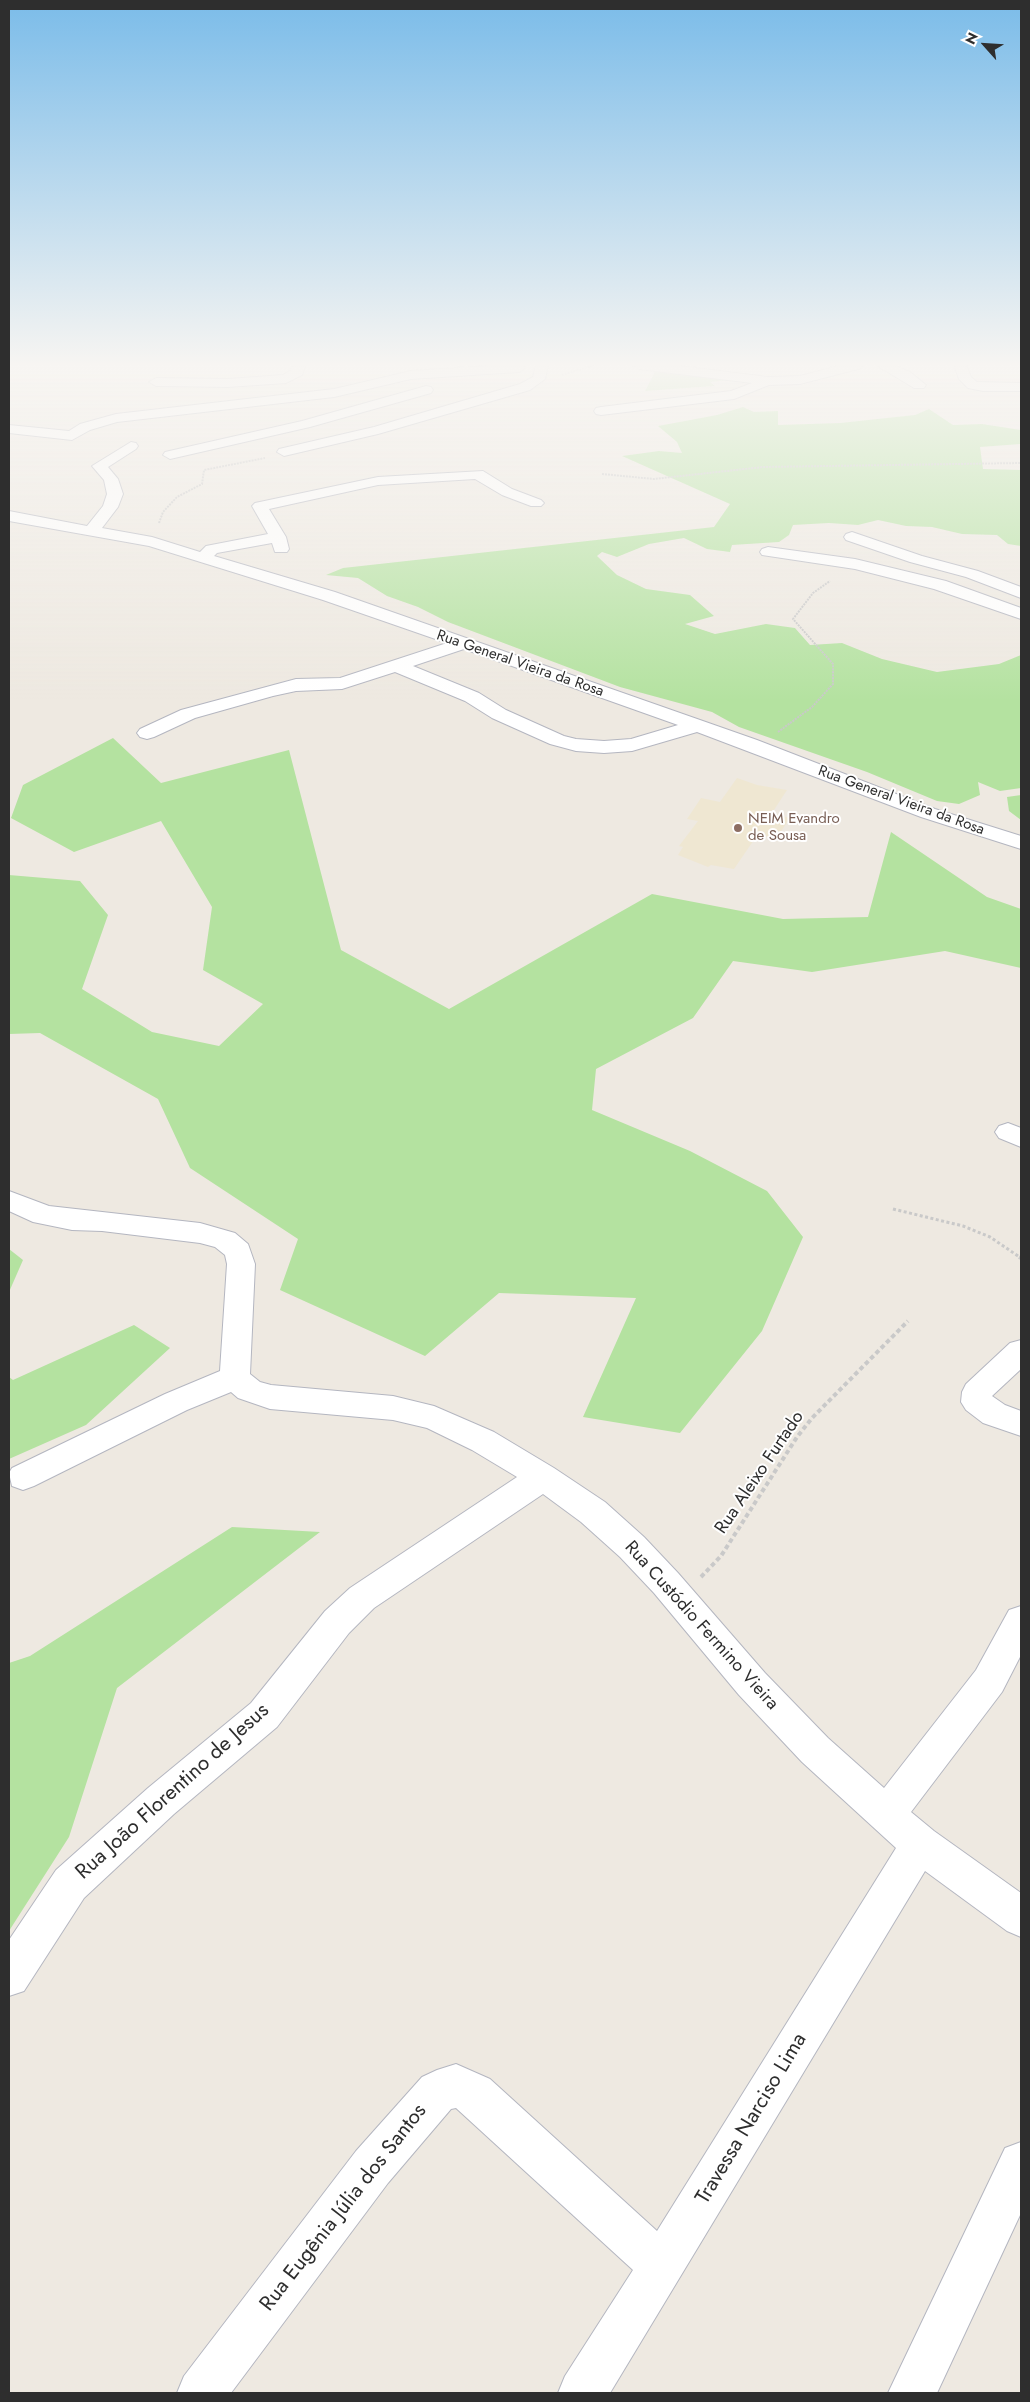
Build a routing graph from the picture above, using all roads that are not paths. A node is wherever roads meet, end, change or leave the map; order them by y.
1 (109, 477) edge
2 (426, 477) edge
3 (483, 477) edge
4 (536, 503) dead end
5 (13, 524) edge
6 (92, 530) junction
7 (852, 537) dead end
8 (768, 552) dead end
9 (203, 558) junction
10 (1021, 594) edge
11 (1021, 614) edge
12 (462, 644) junction
13 (395, 665) junction
14 (696, 726) junction
15 (147, 733) dead end
16 (1021, 843) edge
17 (9, 1200) edge
18 (1021, 1351) edge
19 (235, 1378) junction
20 (1021, 1424) edge
21 (24, 1477) dead end
22 (544, 1477) junction
23 (1021, 1621) edge
24 (886, 1815) junction
25 (920, 1844) junction
26 (1021, 1917) edge
27 (9, 1976) edge
28 (1021, 2164) edge
29 (662, 2266) junction
30 (201, 2393) edge
31 (582, 2393) edge
32 (912, 2393) edge

1 - 6 street
2 - 9 street
3 - 4 street
5 - 6 street, Rua General Vieira da Rosa
6 - 9 street, Rua General Vieira da Rosa
7 - 10 street
8 - 11 street
9 - 12 street, Rua General Vieira da Rosa
12 - 13 street
12 - 14 street, Rua General Vieira da Rosa
13 - 14 street
13 - 15 street
14 - 16 street, Rua General Vieira da Rosa
17 - 19 street
18 - 20 street
19 - 21 street
19 - 22 street, Rua Custódio Fermino Vieira
22 - 24 street, Rua Custódio Fermino Vieira
22 - 27 street, Rua João Florentino de Jesus
23 - 24 street
24 - 25 street, Rua Custódio Fermino Vieira
25 - 26 street, Rua Custódio Fermino Vieira
25 - 29 street, Travessa Narciso Lima
28 - 32 street
29 - 30 street, Rua Eugênia Júlia dos Santos
29 - 31 street, Travessa Narciso Lima

